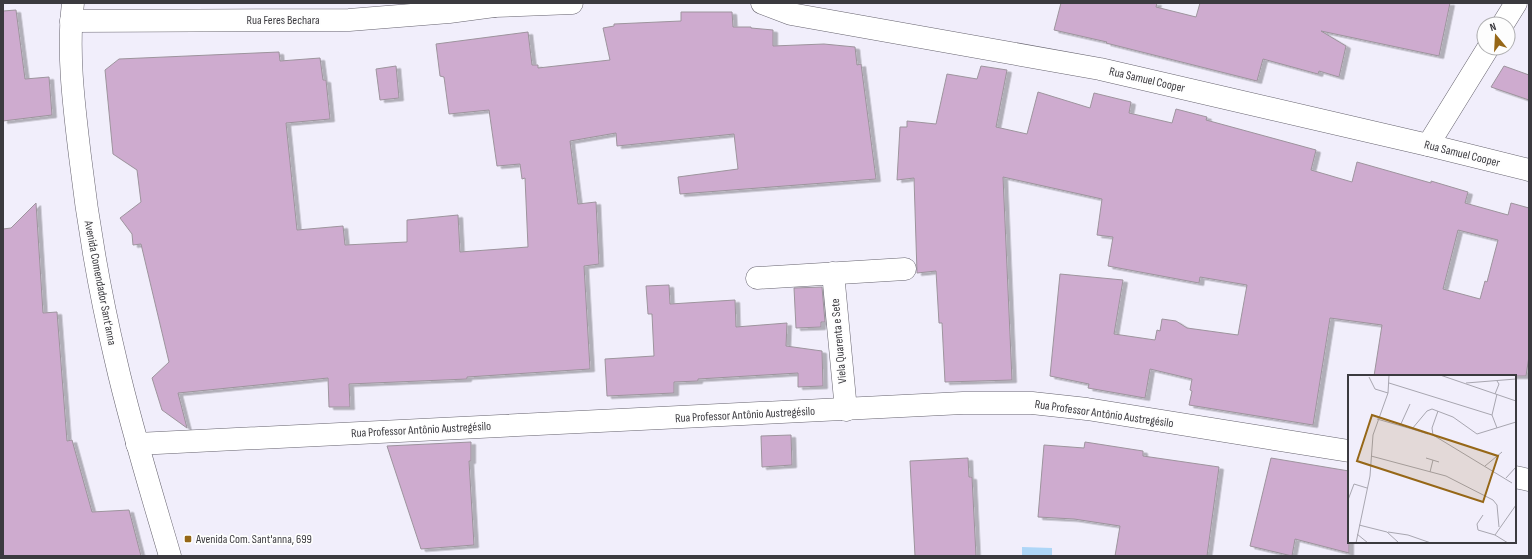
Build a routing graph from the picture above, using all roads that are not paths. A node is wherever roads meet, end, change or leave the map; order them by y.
1 (572, 3) edge
2 (762, 3) edge
3 (1516, 3) edge
4 (495, 4) edge
5 (350, 11) edge
6 (72, 12) edge
7 (1508, 16) edge
8 (1483, 56) edge
9 (1428, 145) junction
10 (1529, 170) edge
11 (905, 269) dead end
12 (833, 273) junction
13 (757, 278) dead end
14 (846, 410) junction
15 (137, 444) junction
16 (1348, 451) edge
17 (1516, 477) edge
18 (1529, 480) edge
19 (170, 556) edge

1 - 4 street, Rua Feres Bechara
2 - 9 street, Rua Samuel Cooper
3 - 7 street
4 - 5 street, Rua Feres Bechara
5 - 6 street, Rua Feres Bechara
6 - 15 street, Avenida Comendador Sant'anna
8 - 9 street
9 - 10 street, Rua Samuel Cooper
11 - 12 street
12 - 13 street
12 - 14 street, Viela Quarenta e Sete
14 - 15 street, Rua Professor Antônio Austregésilo
14 - 16 street, Rua Professor Antônio Austregésilo
15 - 19 street, Avenida Comendador Sant'anna
17 - 18 street

